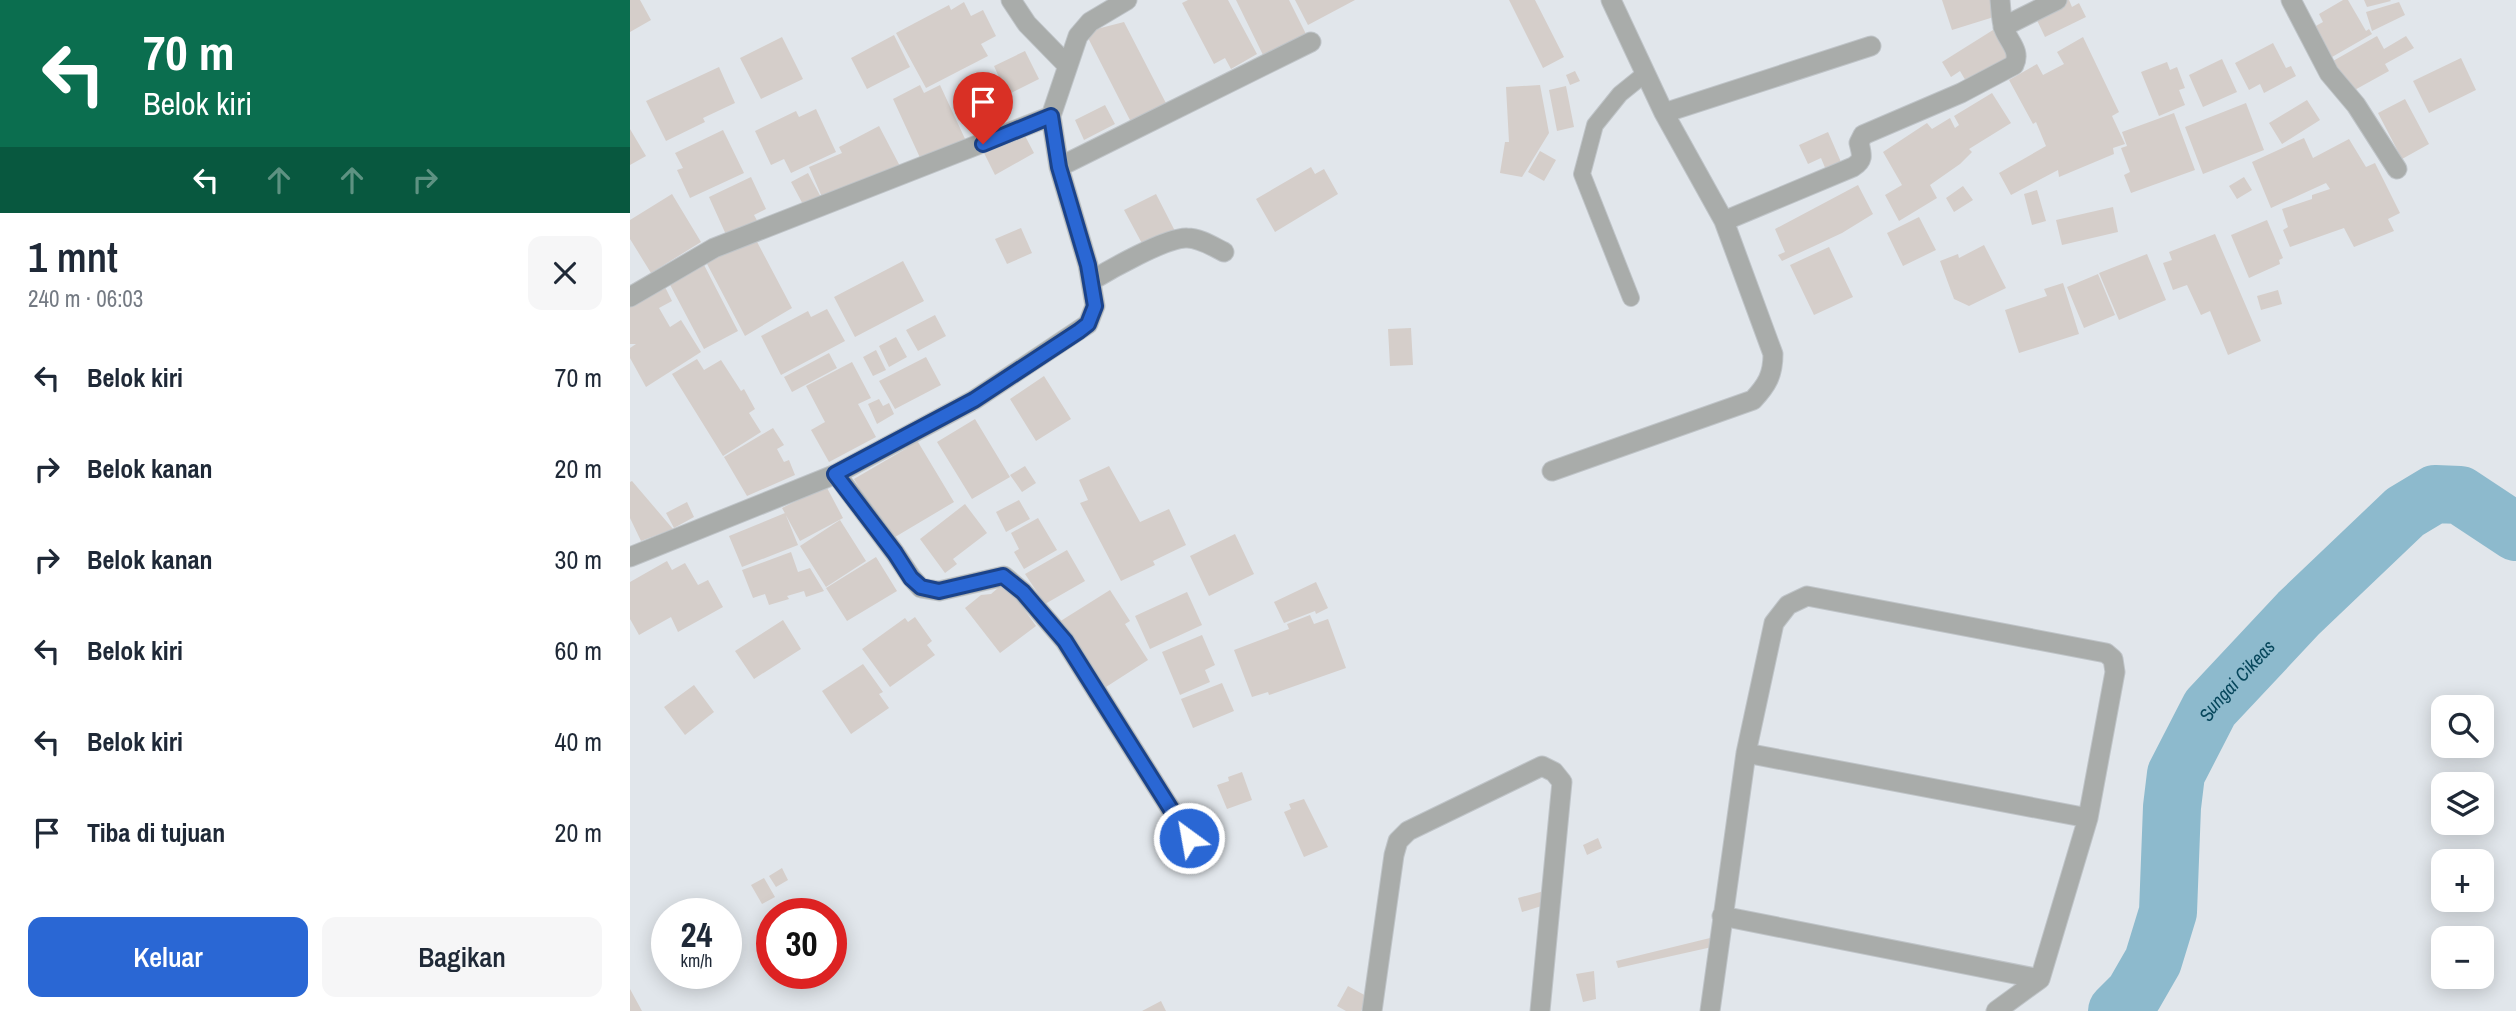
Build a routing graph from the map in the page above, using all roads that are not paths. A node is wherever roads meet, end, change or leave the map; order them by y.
1 (1011, 0) edge
2 (1127, 0) edge
3 (1611, 0) edge
4 (2000, 0) edge
5 (2057, 0) edge
6 (2291, 0) edge
7 (2003, 27) junction
8 (1311, 42) dead end
9 (1871, 46) dead end
10 (1067, 65) junction
11 (1646, 74) junction
12 (1664, 113) junction
13 (1051, 116) junction
14 (1059, 167) junction
15 (2397, 169) dead end
16 (1724, 221) junction
17 (1224, 252) dead end
18 (1091, 281) junction
19 (630, 297) edge
20 (1631, 298) dead end
21 (1552, 471) dead end
22 (835, 474) junction
23 (630, 557) edge
24 (1746, 753) junction
25 (2088, 818) junction
26 (1189, 838) dead end
27 (1722, 916) junction
28 (2040, 979) junction
29 (1372, 1011) edge
30 (1540, 1011) edge
31 (1710, 1011) edge
32 (1996, 1011) edge

1 - 10 street
2 - 10 street
3 - 11 street
4 - 7 street
5 - 7 street
6 - 15 street
7 - 16 street
8 - 14 street
9 - 12 street
10 - 13 street
11 - 12 street
11 - 20 lane
12 - 16 street
13 - 14 street
13 - 19 street
14 - 18 street
16 - 21 street
17 - 18 street
18 - 22 street
22 - 23 street
22 - 26 street
24 - 25 street
24 - 25 street
24 - 27 street
25 - 28 street
27 - 28 street
27 - 31 street
28 - 32 street
29 - 30 street

